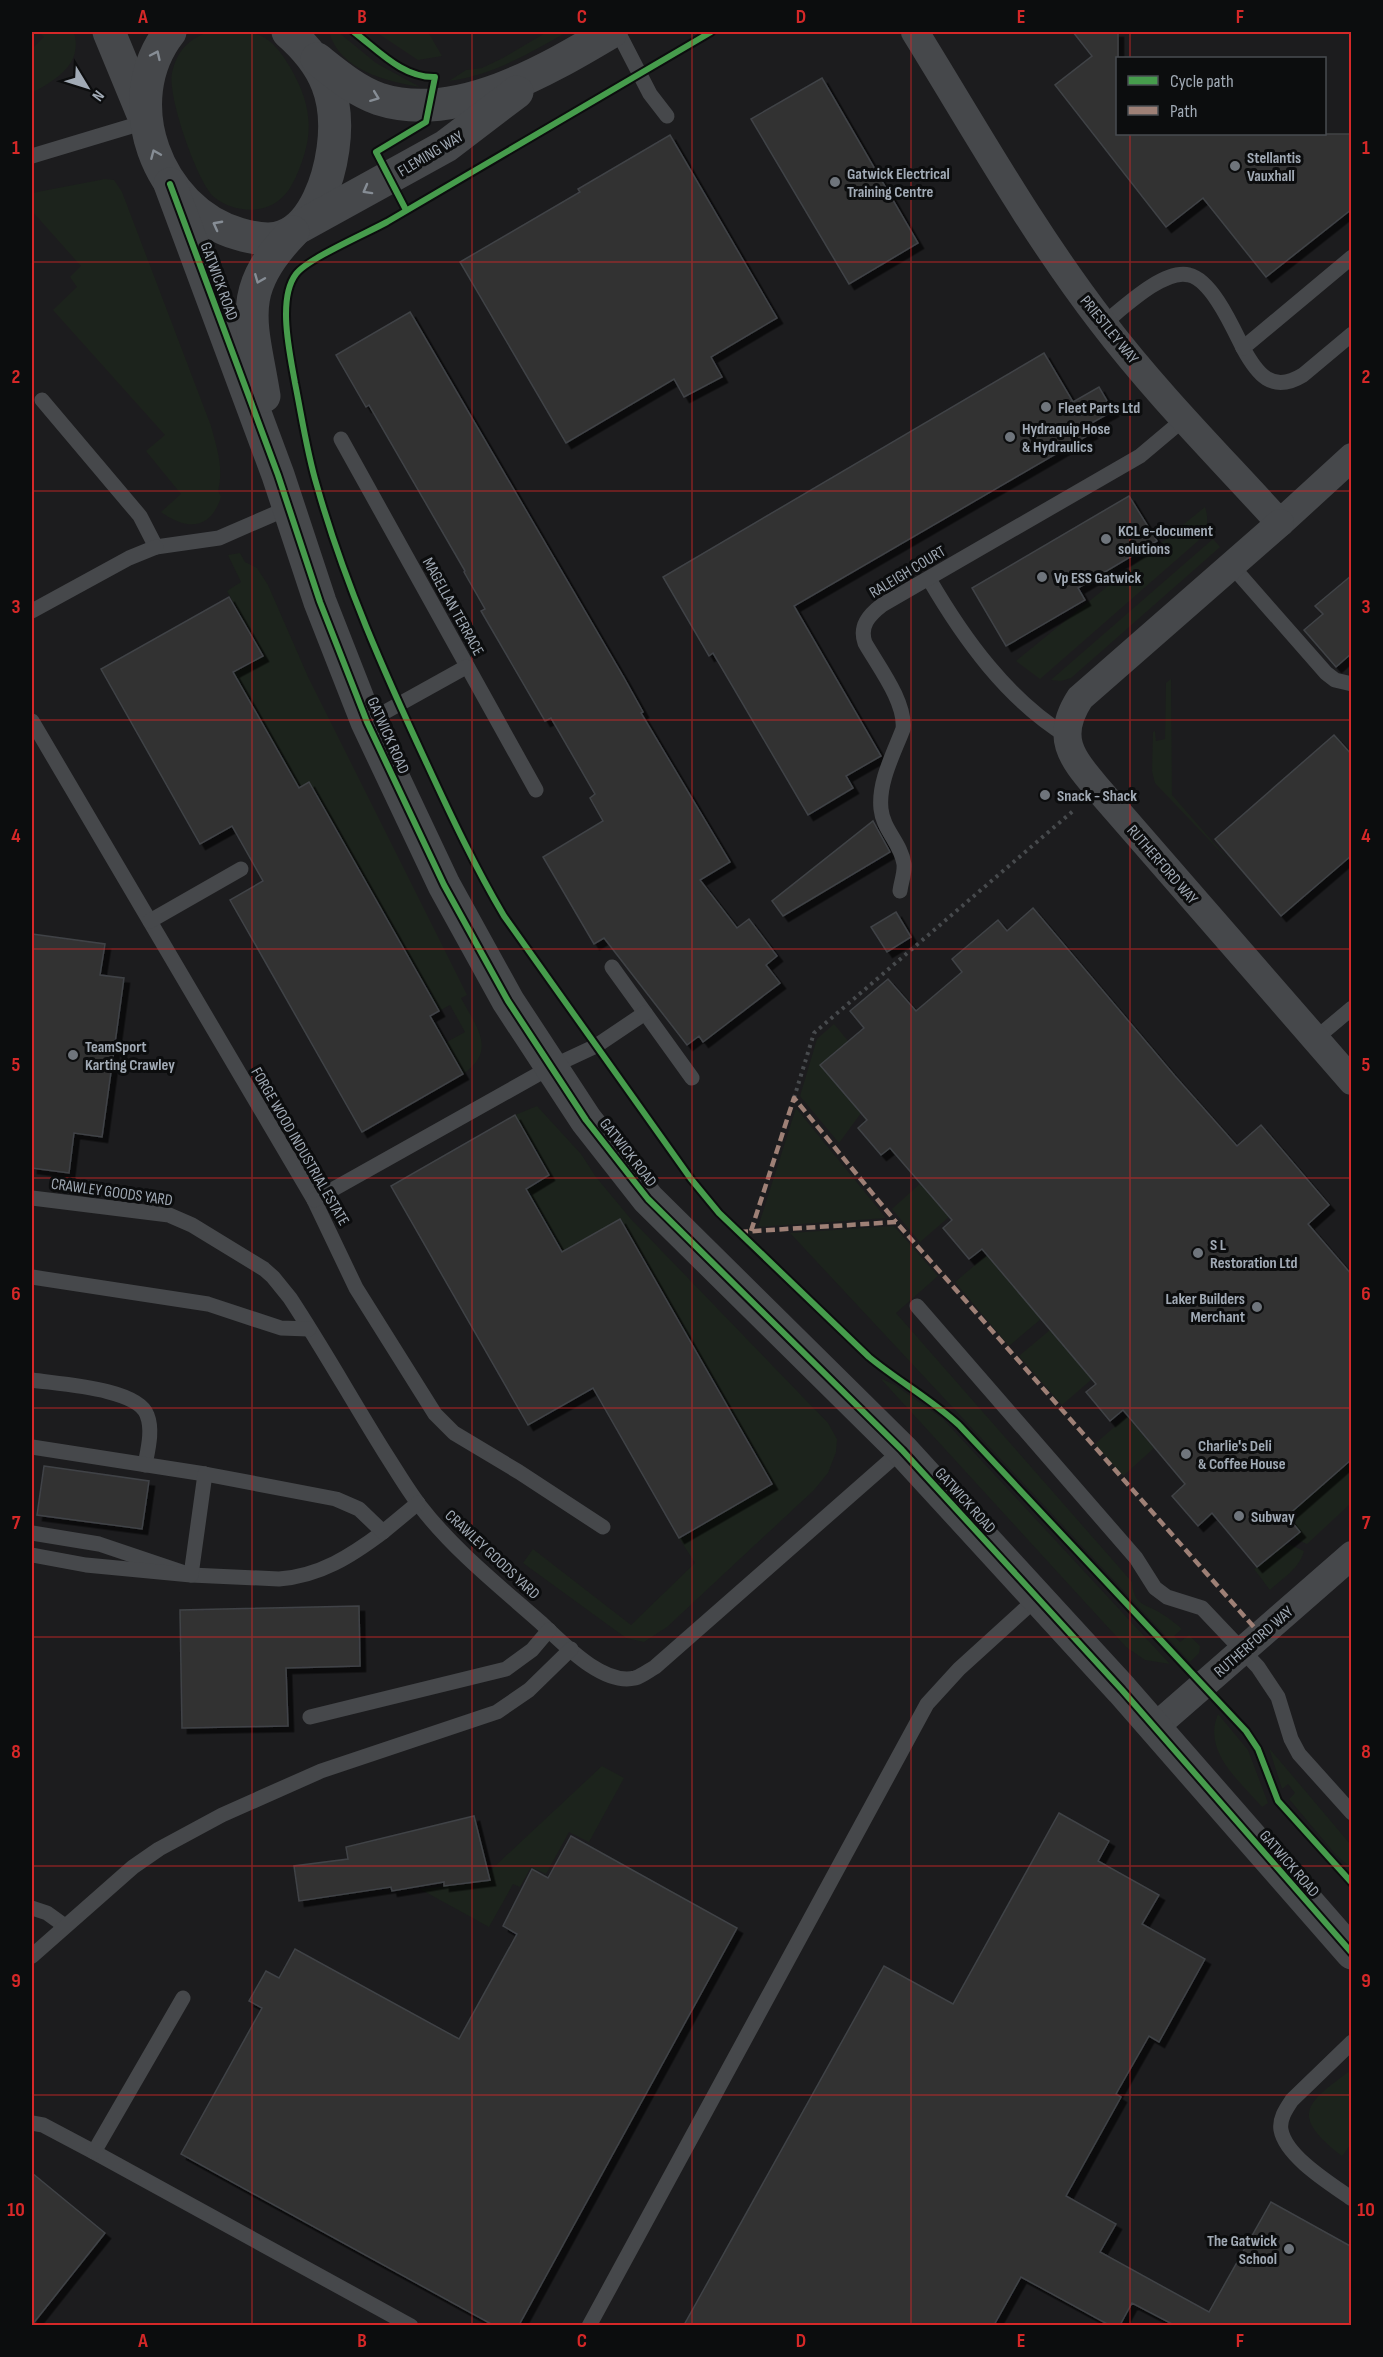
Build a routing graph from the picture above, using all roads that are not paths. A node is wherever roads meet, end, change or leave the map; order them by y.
1 (109, 32) edge
2 (170, 32) edge
3 (610, 32) edge
4 (618, 32) edge
5 (915, 32) edge
6 (299, 42) edge
7 (555, 64) junction
8 (667, 116) dead end
9 (145, 122) junction
10 (32, 156) edge
11 (170, 184) junction
12 (295, 230) junction
13 (1352, 257) edge
14 (1103, 324) junction
15 (1352, 334) edge
16 (1243, 348) junction
17 (42, 400) dead end
18 (1184, 419) junction
19 (341, 439) dead end
20 (1352, 458) edge
21 (278, 475) junction
22 (288, 508) junction
23 (1280, 523) junction
24 (156, 547) junction
25 (1232, 566) junction
26 (929, 579) junction
27 (32, 611) edge
28 (466, 667) junction
29 (1352, 684) edge
30 (32, 721) edge
31 (367, 722) junction
32 (1067, 736) junction
33 (536, 790) dead end
34 (241, 869) dead end
35 (900, 891) dead end
36 (150, 921) junction
37 (612, 967) dead end
38 (1352, 1008) edge
39 (645, 1012) junction
40 (1315, 1039) junction
41 (551, 1067) junction
42 (692, 1078) dead end
43 (1352, 1082) edge
44 (32, 1198) edge
45 (314, 1200) junction
46 (32, 1276) edge
47 (917, 1306) dead end
48 (309, 1329) junction
49 (32, 1380) edge
50 (32, 1447) edge
51 (902, 1450) junction
52 (145, 1465) junction
53 (205, 1474) junction
54 (418, 1503) junction
55 (603, 1527) dead end
56 (383, 1532) junction
57 (32, 1533) edge
58 (32, 1555) edge
59 (1352, 1555) edge
60 (191, 1575) junction
61 (1036, 1599) junction
62 (549, 1630) junction
63 (571, 1649) junction
64 (1242, 1650) junction
65 (310, 1717) dead end
66 (1155, 1727) junction
67 (1352, 1813) edge
68 (32, 1908) edge
69 (65, 1926) junction
70 (1352, 1953) edge
71 (32, 1956) edge
72 (183, 1998) dead end
73 (1352, 2042) edge
74 (32, 2123) edge
75 (94, 2152) junction
76 (1352, 2199) edge
77 (411, 2325) edge
78 (589, 2325) edge

1 - 9 street
9 -> 2 street
3 - 7 street, FLEMING WAY
4 - 8 lane
5 - 14 street, PRIESTLEY WAY
6 -> 7 street, FLEMING WAY
6 - 12 street
7 -> 12 street, FLEMING WAY
9 - 10 lane
11 -> 9 street
12 -> 11 street
11 - 21 street, GATWICK ROAD
12 -> 21 street, GATWICK ROAD
13 - 16 lane
14 - 16 lane
14 - 18 street, PRIESTLEY WAY
15 - 16 lane
17 - 24 lane
18 - 23 street, PRIESTLEY WAY
18 - 26 lane, RALEIGH COURT
19 - 28 lane, MAGELLAN TERRACE
20 - 23 street
21 - 22 street, GATWICK ROAD
22 - 24 lane
22 - 31 street, GATWICK ROAD
23 - 25 street
24 - 27 lane
25 - 29 lane
25 - 32 street
26 - 32 lane
26 - 35 lane, RALEIGH COURT
28 - 31 lane
28 - 33 lane, MAGELLAN TERRACE
30 - 36 lane, FORGE WOOD INDUSTRIAL ESTATE
31 - 41 street, GATWICK ROAD
32 - 40 street, RUTHERFORD WAY
34 - 36 lane
36 - 45 lane, FORGE WOOD INDUSTRIAL ESTATE
37 - 39 lane
38 - 40 lane
39 - 41 lane
39 - 42 lane
40 - 43 street, RUTHERFORD WAY
41 - 45 lane
41 - 51 street, GATWICK ROAD
44 - 48 lane, CRAWLEY GOODS YARD
45 - 55 lane, FORGE WOOD INDUSTRIAL ESTATE
46 - 48 lane
47 - 64 lane
48 - 54 lane, CRAWLEY GOODS YARD
49 - 52 lane
50 - 52 lane
51 - 61 street, GATWICK ROAD
51 - 63 lane, CRAWLEY GOODS YARD
52 - 53 lane
53 - 56 lane
53 - 60 lane
54 - 56 lane
54 - 62 lane, CRAWLEY GOODS YARD
56 - 60 lane
57 - 60 lane
58 - 60 lane
59 - 64 street, RUTHERFORD WAY
61 - 66 street, GATWICK ROAD
61 - 78 lane
62 - 63 lane, CRAWLEY GOODS YARD
62 - 65 lane
63 - 69 lane
64 - 66 street, RUTHERFORD WAY
64 - 67 lane
66 - 70 street, GATWICK ROAD
68 - 69 lane
69 - 71 lane
72 - 75 lane
73 - 76 lane
74 - 75 lane
75 - 77 lane

